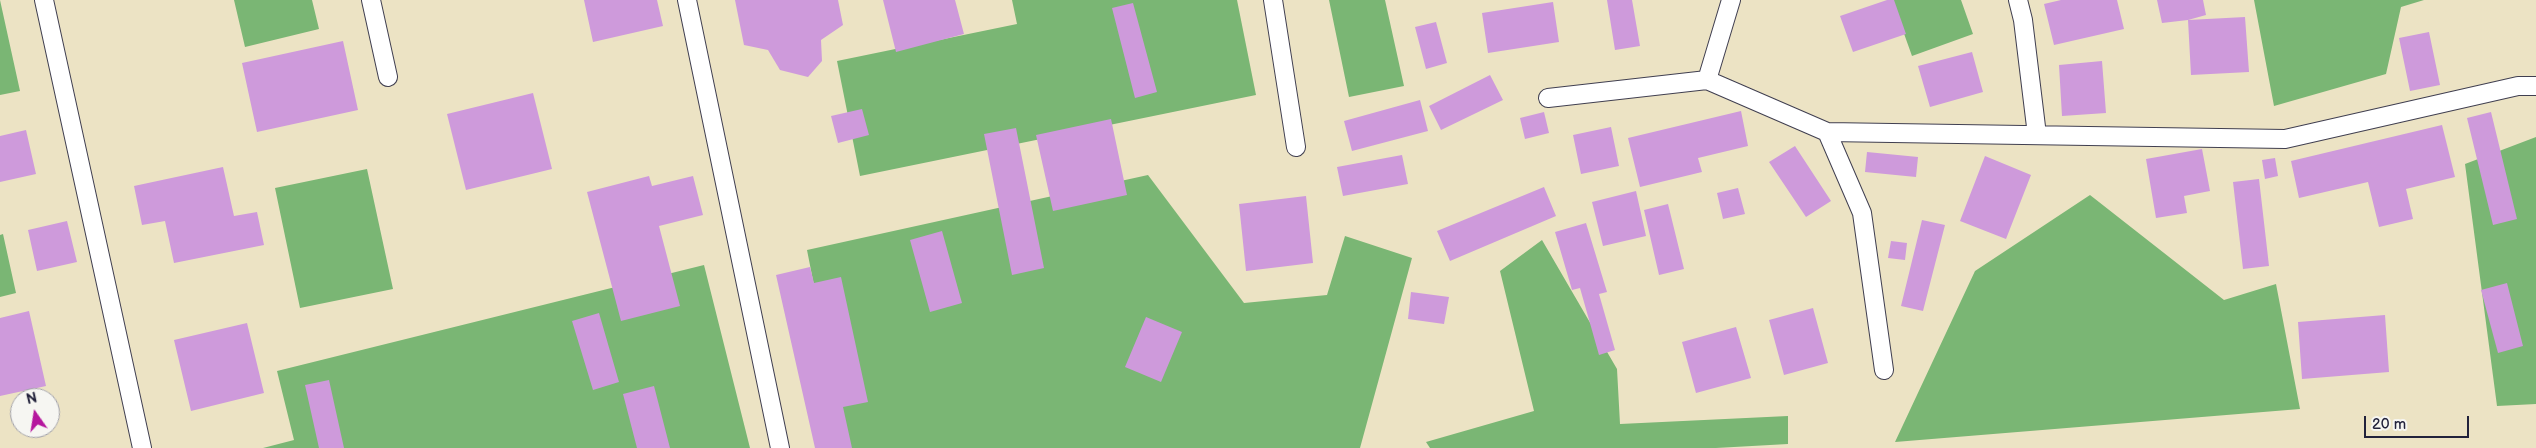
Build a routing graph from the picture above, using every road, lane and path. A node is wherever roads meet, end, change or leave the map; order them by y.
1 (44, 0) edge
2 (371, 0) edge
3 (687, 0) edge
4 (1273, 0) edge
5 (1731, 0) edge
6 (2018, 0) edge
7 (388, 77) dead end
8 (1707, 80) junction
9 (2536, 86) edge
10 (1548, 98) dead end
11 (1827, 132) junction
12 (2037, 135) junction
13 (1296, 147) dead end
14 (1884, 370) dead end
15 (142, 448) edge
16 (780, 448) edge

1 - 15 lane
2 - 7 lane
3 - 16 lane
4 - 13 lane
5 - 8 lane
6 - 12 lane
8 - 10 lane
8 - 11 lane
9 - 12 lane
11 - 12 lane
11 - 14 lane

